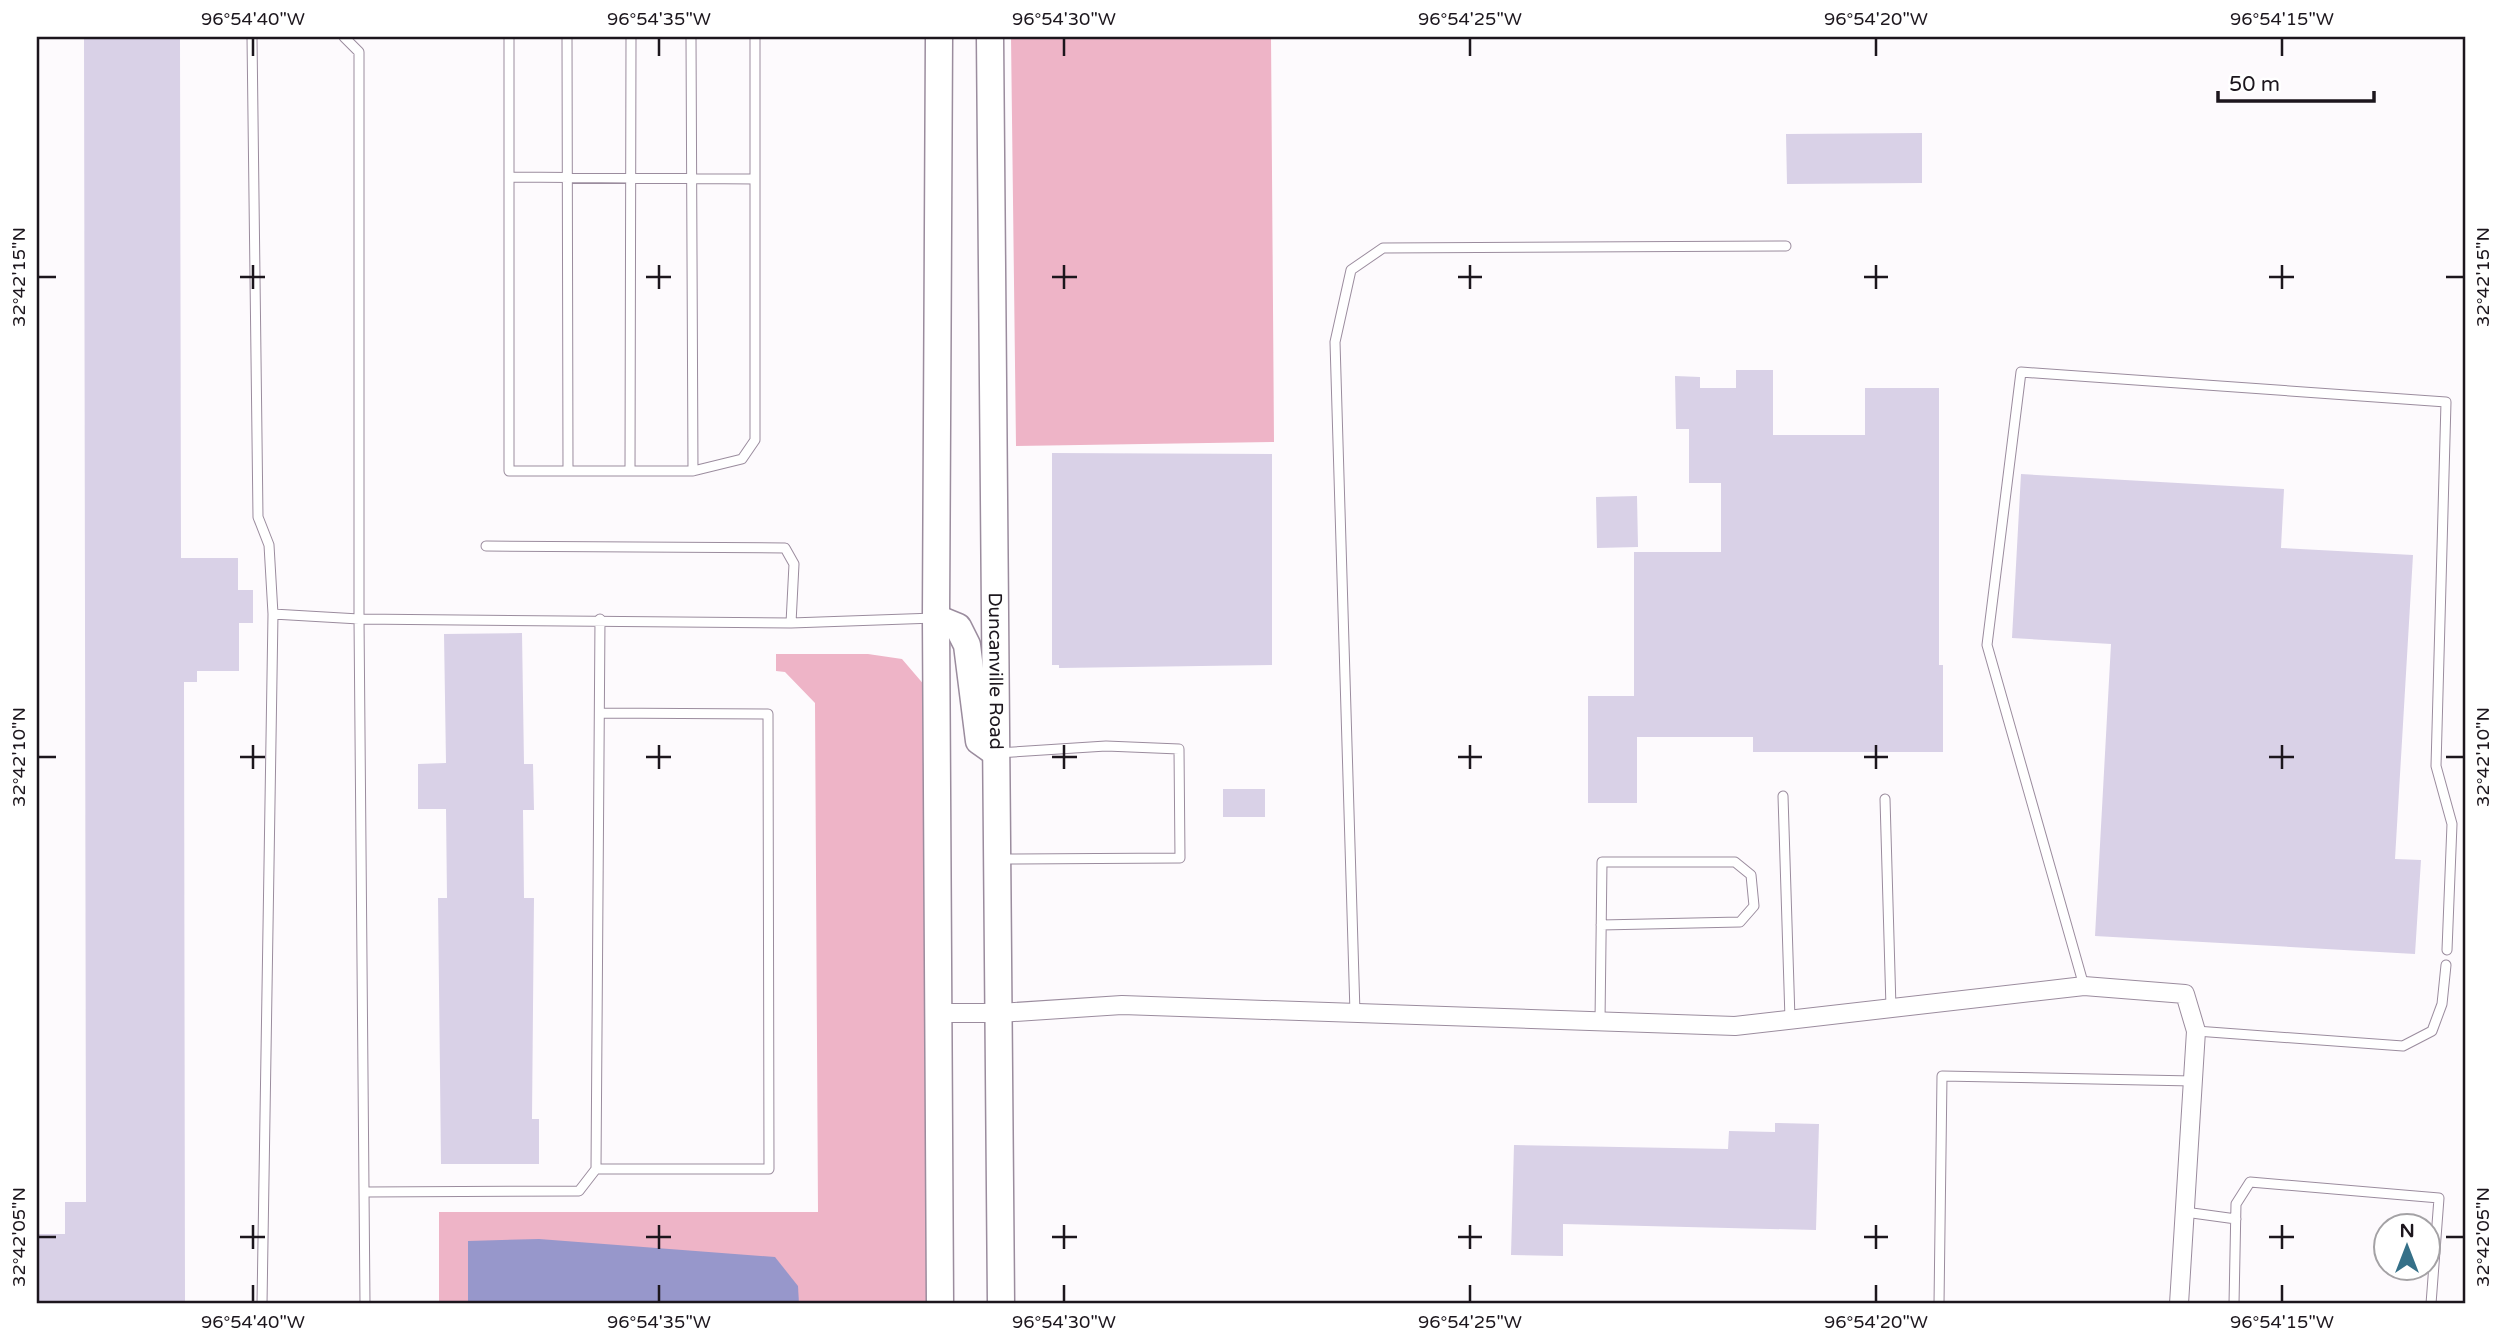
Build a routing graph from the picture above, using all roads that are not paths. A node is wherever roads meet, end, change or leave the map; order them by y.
1 (252, 37) edge
2 (344, 37) edge
3 (509, 37) edge
4 (568, 37) edge
5 (631, 37) edge
6 (691, 37) edge
7 (755, 37) edge
8 (939, 37) edge
9 (990, 37) edge
10 (509, 177) junction
11 (568, 178) junction
12 (631, 178) junction
13 (691, 178) junction
14 (755, 179) junction
15 (1786, 246) dead end
16 (568, 471) junction
17 (630, 471) junction
18 (693, 471) junction
19 (486, 546) dead end
20 (995, 613) junction
21 (273, 614) junction
22 (936, 618) junction
23 (359, 619) junction
24 (600, 619) junction
25 (791, 623) junction
26 (600, 713) junction
27 (996, 753) junction
28 (1783, 796) dead end
29 (1885, 799) dead end
30 (998, 859) junction
31 (1601, 925) junction
32 (2447, 950) dead end
33 (2446, 965) dead end
34 (2084, 986) junction
35 (1891, 1008) junction
36 (938, 1013) junction
37 (999, 1013) junction
38 (1355, 1013) junction
39 (1790, 1019) junction
40 (1600, 1021) junction
41 (2196, 1031) junction
42 (2193, 1081) junction
43 (596, 1169) junction
44 (366, 1192) junction
45 (2185, 1212) junction
46 (2236, 1219) junction
47 (262, 1304) edge
48 (365, 1304) edge
49 (940, 1304) edge
50 (1001, 1304) edge
51 (1939, 1304) edge
52 (2179, 1304) edge
53 (2234, 1304) edge
54 (2431, 1304) edge

1 - 21 lane
2 - 23 lane
3 - 10 lane
4 - 11 lane
5 - 12 lane
6 - 13 lane
7 - 14 lane
8 - 22 main road
9 - 20 main road, Duncanville Road
10 - 11 lane
10 - 16 lane
11 - 12 lane
11 - 16 lane
12 - 13 lane
12 - 17 lane
13 - 14 lane
13 - 18 lane
14 - 18 lane
15 - 38 lane
16 - 17 lane
17 - 18 lane
19 - 25 lane
20 - 22 main road
20 - 27 main road, Duncanville Road
21 - 23 lane
21 - 47 lane
22 - 25 lane
22 - 27 main road
22 - 36 main road
23 - 24 lane
23 - 44 lane
24 - 25 lane
24 - 26 lane
26 - 43 lane
26 - 43 lane
27 - 30 main road, Duncanville Road
27 - 30 lane
28 - 39 lane
29 - 35 lane
30 - 37 main road, Duncanville Road
31 - 31 lane
31 - 40 lane
32 - 34 lane
33 - 41 lane
34 - 35 street
34 - 41 street
35 - 39 street
36 - 37 street
36 - 49 main road
37 - 38 street
37 - 50 main road, Duncanville Road
38 - 40 street
39 - 40 street
41 - 42 street
42 - 45 street
42 - 51 lane
43 - 44 lane
44 - 48 lane
45 - 46 lane
45 - 52 street
46 - 53 lane
46 - 54 lane

